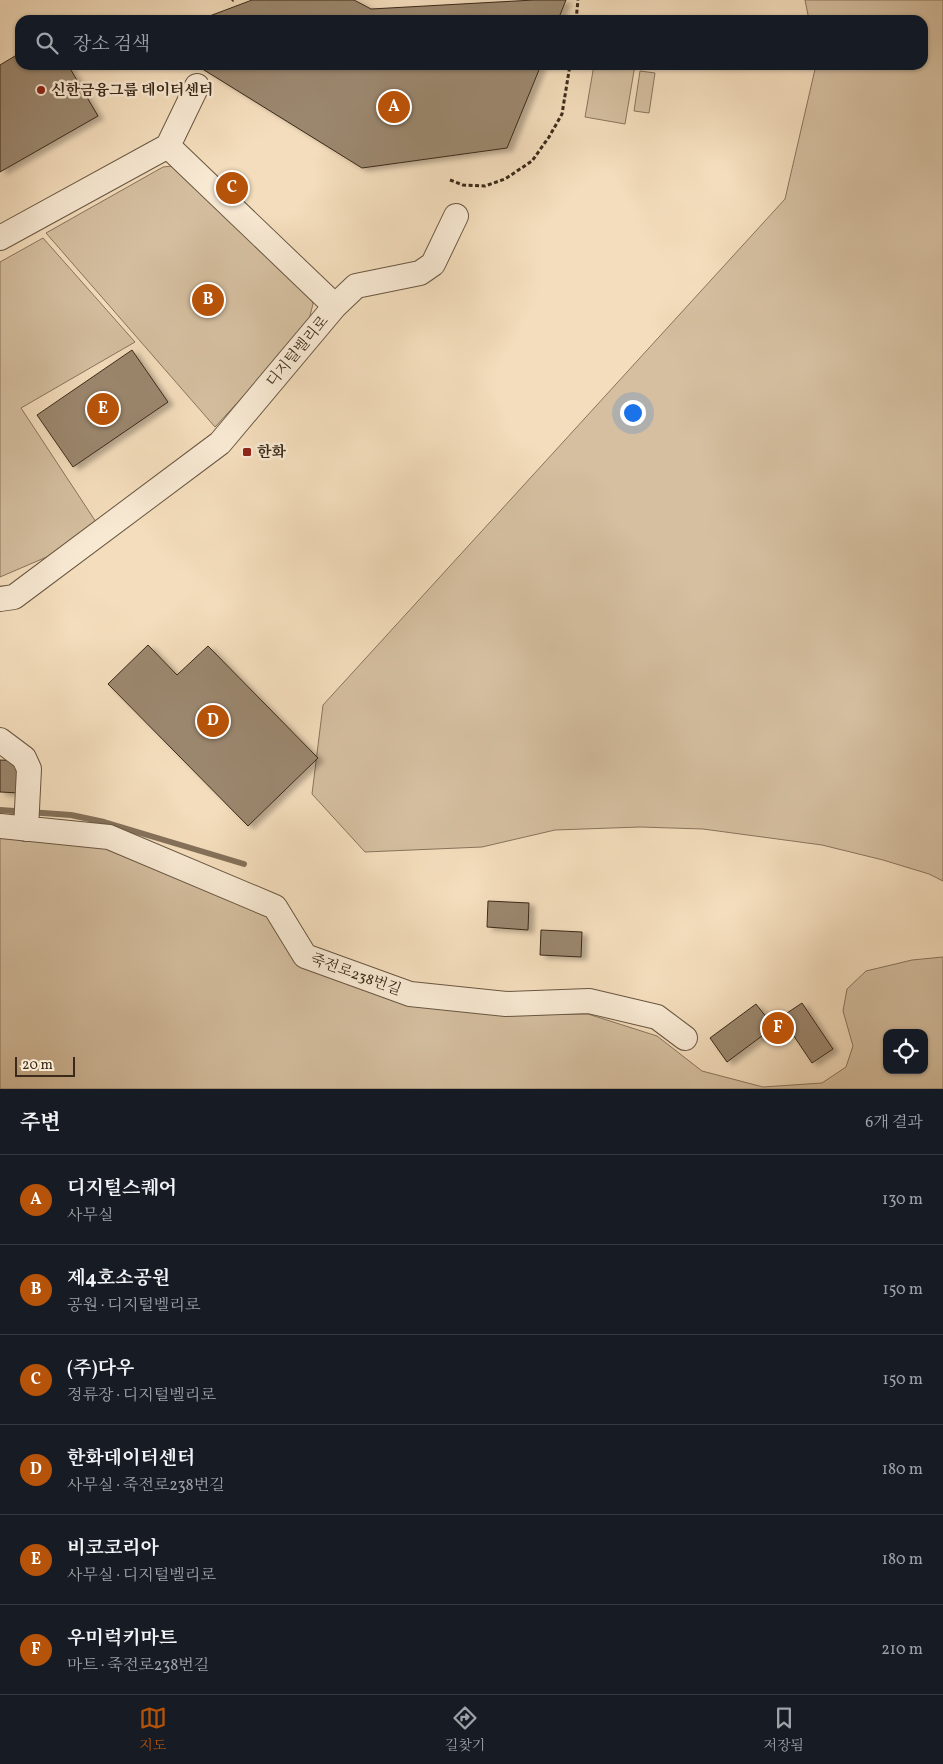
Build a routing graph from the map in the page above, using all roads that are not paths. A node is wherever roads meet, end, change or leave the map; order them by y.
1 (197, 86) dead end
2 (168, 146) junction
3 (456, 216) dead end
4 (0, 238) edge
5 (335, 306) junction
6 (0, 599) edge
7 (0, 740) edge
8 (0, 826) edge
9 (26, 828) junction
10 (685, 1038) dead end

1 - 2 street
2 - 4 street
2 - 5 street, 디지털벨리로
3 - 5 street
5 - 6 street, 디지털벨리로
7 - 9 street
8 - 9 street, 죽전로238번길
9 - 10 street, 죽전로238번길

